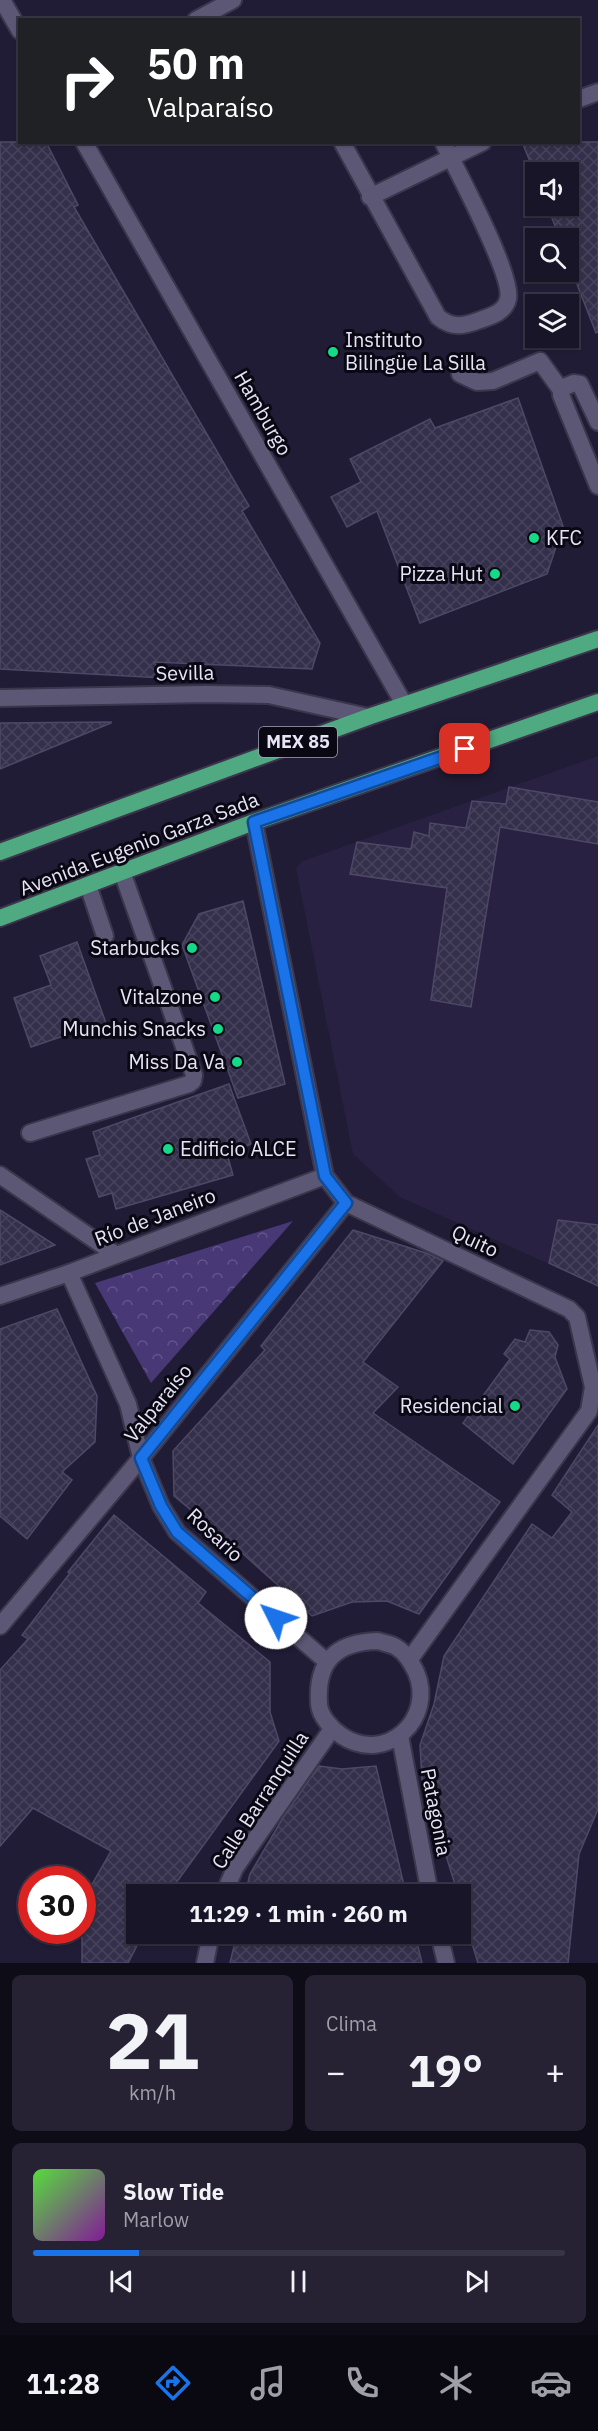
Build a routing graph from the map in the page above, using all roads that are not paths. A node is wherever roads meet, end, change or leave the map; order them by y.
1 (233, 0) edge
2 (3, 6) edge
3 (200, 18) edge
4 (18, 28) edge
5 (598, 92) edge
6 (580, 99) edge
7 (85, 144) edge
8 (343, 144) edge
9 (474, 144) edge
10 (447, 150) edge
11 (370, 197) junction
12 (460, 374) dead end
13 (561, 390) junction
14 (598, 422) edge
15 (598, 486) edge
16 (598, 639) edge
17 (0, 698) edge
18 (598, 702) edge
19 (405, 704) junction
20 (368, 717) junction
21 (254, 822) junction
22 (0, 852) edge
23 (122, 872) junction
24 (88, 885) junction
25 (0, 918) edge
26 (105, 936) dead end
27 (30, 1133) dead end
28 (0, 1175) edge
29 (325, 1176) junction
30 (346, 1203) junction
31 (115, 1254) junction
32 (69, 1273) junction
33 (0, 1296) edge
34 (141, 1458) junction
35 (0, 1626) edge
36 (410, 1659) junction
37 (326, 1661) junction
38 (332, 1729) junction
39 (400, 1736) junction
40 (228, 1884) edge
41 (428, 1884) edge
42 (209, 1944) edge
43 (441, 1944) edge
44 (205, 1963) edge
45 (446, 1963) edge

1 - 3 street
2 - 4 street
5 - 6 street
7 - 19 street, Hamburgo
8 - 11 street
9 - 10 street
10 - 11 street
10 - 11 street
12 - 13 street
13 - 14 street
13 - 15 street
16 - 19 highway, Avenida Eugenio Garza Sada / MEX 85
17 - 20 street, Sevilla
18 - 21 highway, Avenida Eugenio Garza Sada
19 - 20 highway, Avenida Eugenio Garza Sada / MEX 85
20 - 22 highway, Avenida Eugenio Garza Sada / MEX 85
21 - 23 highway, Avenida Eugenio Garza Sada
21 - 29 street, Quito
23 - 24 highway, Avenida Eugenio Garza Sada
23 - 27 street
24 - 25 highway, Avenida Eugenio Garza Sada
24 - 26 street
28 - 31 street
29 - 30 street, Quito
29 - 31 street, Río de Janeiro
30 - 34 street, Valparaíso
30 - 36 street, Quito
31 - 32 street, Río de Janeiro
32 - 33 street, Río de Janeiro
32 - 34 street, Rosario
34 - 35 street, Valparaíso
34 - 37 street, Rosario
36 - 37 street
36 - 39 street
37 - 38 street
38 - 39 street
38 - 40 street, Calle Barranquilla
39 - 41 street, Patagonia
42 - 44 street
43 - 45 street

